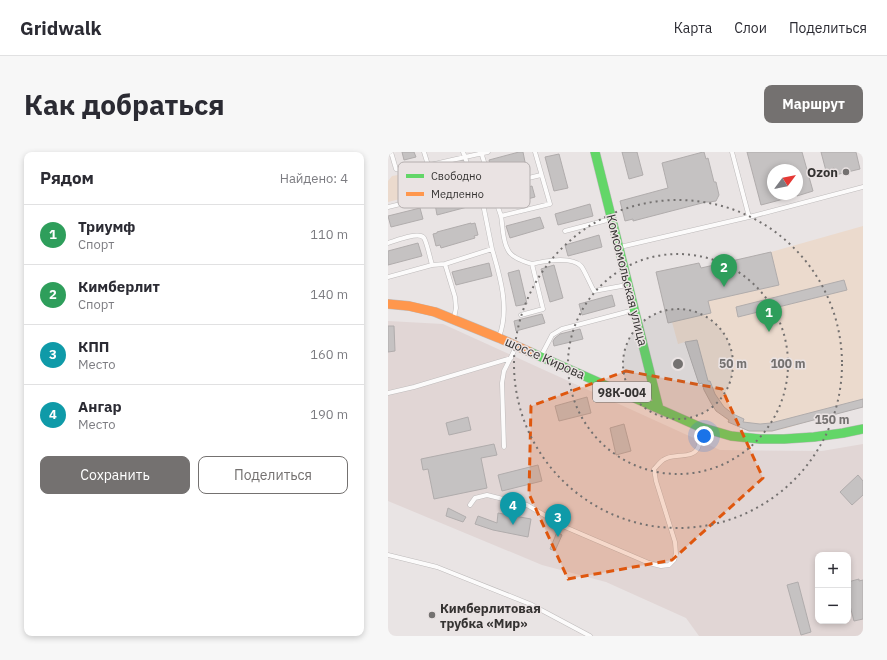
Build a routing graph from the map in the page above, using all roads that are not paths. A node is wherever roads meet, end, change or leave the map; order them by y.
1 (391, 152) edge
2 (424, 152) edge
3 (488, 152) edge
4 (535, 152) edge
5 (595, 152) edge
6 (732, 152) edge
7 (481, 153) edge
8 (464, 154) edge
9 (427, 162) edge
10 (438, 162) edge
11 (398, 170) edge
12 (541, 175) junction
13 (530, 178) edge
14 (863, 187) edge
15 (398, 205) edge
16 (388, 207) edge
17 (484, 208) edge
18 (498, 208) edge
19 (501, 216) junction
20 (749, 218) junction
21 (611, 219) junction
22 (565, 231) dead end
23 (388, 243) edge
24 (618, 247) junction
25 (492, 249) junction
26 (445, 264) junction
27 (532, 264) junction
28 (432, 265) junction
29 (388, 278) edge
30 (628, 284) junction
31 (388, 304) edge
32 (634, 310) junction
33 (521, 315) dead end
34 (453, 319) junction
35 (499, 338) junction
36 (517, 346) junction
37 (540, 356) junction
38 (511, 358) junction
39 (388, 393) edge
40 (659, 409) junction
41 (700, 427) junction
42 (863, 429) edge
43 (504, 447) dead end
44 (470, 505) dead end
45 (388, 555) edge
46 (590, 636) edge

1 - 11 lane
2 - 9 lane
3 - 7 lane
4 - 12 lane
5 - 21 main road, Комсомольская улица
6 - 20 lane
7 - 8 lane
8 - 10 lane
12 - 13 lane
12 - 19 lane
14 - 20 lane
15 - 16 lane
17 - 25 lane
18 - 19 lane
19 - 27 lane
20 - 24 lane
21 - 22 lane
21 - 24 main road, Комсомольская улица
23 - 28 lane
24 - 30 main road, Комсомольская улица
25 - 26 lane
25 - 35 lane
26 - 28 lane
26 - 34 lane
27 - 30 lane
27 - 33 lane
28 - 29 lane
30 - 32 main road, Комсомольская улица
31 - 34 main road, шоссе Кирова / 98К-004
32 - 37 lane
32 - 40 main road, Комсомольская улица
34 - 35 main road, шоссе Кирова / 98К-004
35 - 36 main road, шоссе Кирова / 98К-004
36 - 37 main road, шоссе Кирова / 98К-004
36 - 38 lane
37 - 40 main road, шоссе Кирова / 98К-004
38 - 39 lane
38 - 43 lane
40 - 41 main road, шоссе Кирова / 98К-004
41 - 42 main road, шоссе Кирова / 98К-004
41 - 44 lane
45 - 46 lane

